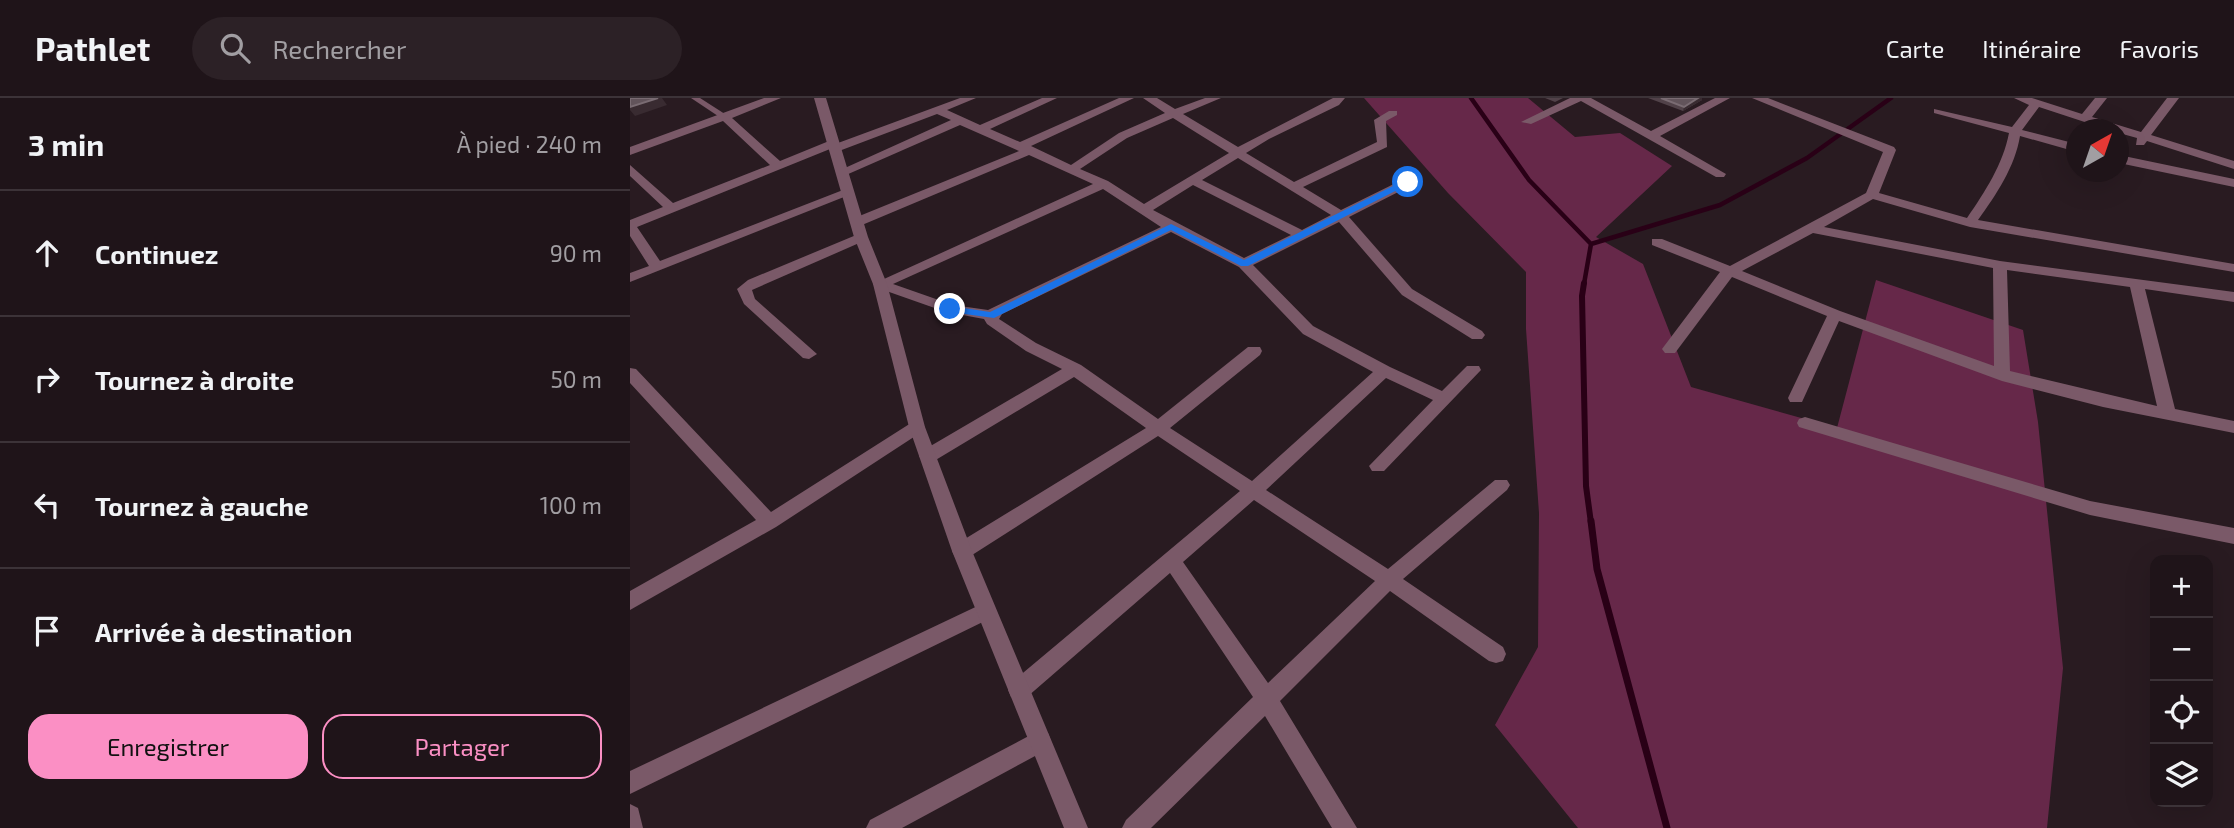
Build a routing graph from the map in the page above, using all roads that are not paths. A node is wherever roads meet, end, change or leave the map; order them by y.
1 (695, 98) edge
2 (775, 98) edge
3 (820, 98) edge
4 (1051, 98) edge
5 (1128, 98) edge
6 (1149, 98) edge
7 (1215, 98) edge
8 (1339, 98) edge
9 (1581, 98) edge
10 (1724, 98) edge
11 (1758, 98) edge
12 (2020, 98) edge
13 (2101, 98) edge
14 (2174, 98) edge
15 (961, 99) edge
16 (2036, 103) junction
17 (937, 110) junction
18 (1938, 111) dead end
19 (1393, 113) dead end
20 (1175, 114) junction
21 (724, 116) junction
22 (2085, 118) junction
23 (961, 120) junction
24 (1527, 122) dead end
25 (981, 129) junction
26 (2015, 132) junction
27 (1651, 136) junction
28 (2142, 139) junction
29 (2066, 145) edge
30 (834, 146) junction
31 (1027, 148) junction
32 (630, 151) edge
33 (1239, 152) junction
34 (2129, 161) edge
35 (2234, 165) edge
36 (778, 166) junction
37 (1074, 168) junction
38 (630, 169) edge
39 (842, 172) junction
40 (1720, 174) dead end
41 (1192, 180) junction
42 (1408, 182) dead end
43 (2234, 183) edge
44 (1104, 184) junction
45 (1296, 186) junction
46 (848, 193) junction
47 (1872, 195) junction
48 (671, 208) junction
49 (1144, 210) junction
50 (1341, 216) junction
51 (1970, 223) junction
52 (630, 225) edge
53 (1171, 227) junction
54 (1809, 228) junction
55 (859, 230) junction
56 (1303, 236) junction
57 (1657, 242) dead end
58 (1244, 264) junction
59 (2000, 265) junction
60 (657, 267) junction
61 (2234, 268) edge
62 (1728, 273) junction
63 (630, 278) edge
64 (880, 284) junction
65 (2136, 284) junction
66 (2234, 297) edge
67 (1835, 314) junction
68 (991, 316) junction
69 (1477, 335) dead end
70 (1670, 349) dead end
71 (1254, 351) dead end
72 (809, 354) dead end
73 (1075, 369) junction
74 (1473, 370) dead end
75 (1384, 372) junction
76 (630, 373) edge
77 (2002, 375) junction
78 (1443, 398) junction
79 (1796, 398) dead end
80 (2167, 412) junction
81 (1805, 424) dead end
82 (917, 427) junction
83 (2234, 427) edge
84 (1158, 428) junction
85 (928, 456) junction
86 (1378, 466) dead end
87 (1502, 485) dead end
88 (1254, 490) junction
89 (769, 522) junction
90 (2234, 536) edge
91 (962, 551) junction
92 (1172, 561) junction
93 (1389, 580) junction
94 (630, 601) edge
95 (986, 611) junction
96 (1496, 654) dead end
97 (1019, 690) junction
98 (1265, 698) junction
99 (1040, 741) junction
100 (630, 783) edge
101 (630, 816) edge
102 (631, 828) edge
103 (878, 828) edge
104 (1076, 828) edge
105 (1133, 828) edge
106 (1345, 828) edge

1 - 21 lane
2 - 21 street
3 - 30 street
4 - 25 street
5 - 31 street
6 - 20 street
7 - 20 street
8 - 33 street
9 - 24 street
9 - 27 street
10 - 27 street
11 - 47 street
12 - 16 street
13 - 22 street
14 - 28 street
15 - 17 street
16 - 22 street
16 - 26 street
17 - 23 street
17 - 30 street
18 - 26 street
19 - 45 street
20 - 33 street
20 - 37 street
21 - 32 street
21 - 36 street
22 - 28 street
23 - 25 street
23 - 39 street
25 - 31 street
26 - 29 street
26 - 51 street
27 - 40 street
28 - 35 street
30 - 36 street
30 - 39 street
31 - 37 street
31 - 55 street
33 - 41 street
33 - 45 street
34 - 43 street
36 - 48 street
37 - 44 street
38 - 48 street
39 - 46 street
41 - 49 street
41 - 56 street
42 - 50 street
44 - 49 street
44 - 64 street
45 - 50 street
46 - 55 street
46 - 60 street
47 - 51 street
47 - 54 street
48 - 52 street
49 - 53 street
50 - 56 street
50 - 69 street
51 - 61 street
52 - 60 street
53 - 58 street
53 - 68 street
54 - 59 street
54 - 62 street
55 - 64 street
55 - 72 street
56 - 58 street
57 - 62 street
58 - 75 street
59 - 65 street
59 - 77 street
60 - 63 street
62 - 67 street
62 - 70 street
64 - 68 street
64 - 82 street
65 - 66 street
65 - 80 street
67 - 77 street
67 - 79 street
68 - 73 street
71 - 84 street
73 - 84 street
73 - 85 street
74 - 78 street
75 - 78 street
75 - 88 street
76 - 89 street
77 - 80 street
78 - 86 street
80 - 83 street
81 - 90 street
82 - 85 street
82 - 89 street
84 - 88 street
84 - 91 street
85 - 91 street
87 - 93 street
88 - 92 street
88 - 93 street
89 - 94 street
91 - 95 street
92 - 97 street
92 - 98 street
93 - 96 street
93 - 98 street
95 - 97 street
95 - 100 street
97 - 99 street
98 - 105 street
98 - 106 street
99 - 103 street
99 - 104 street
101 - 102 street

